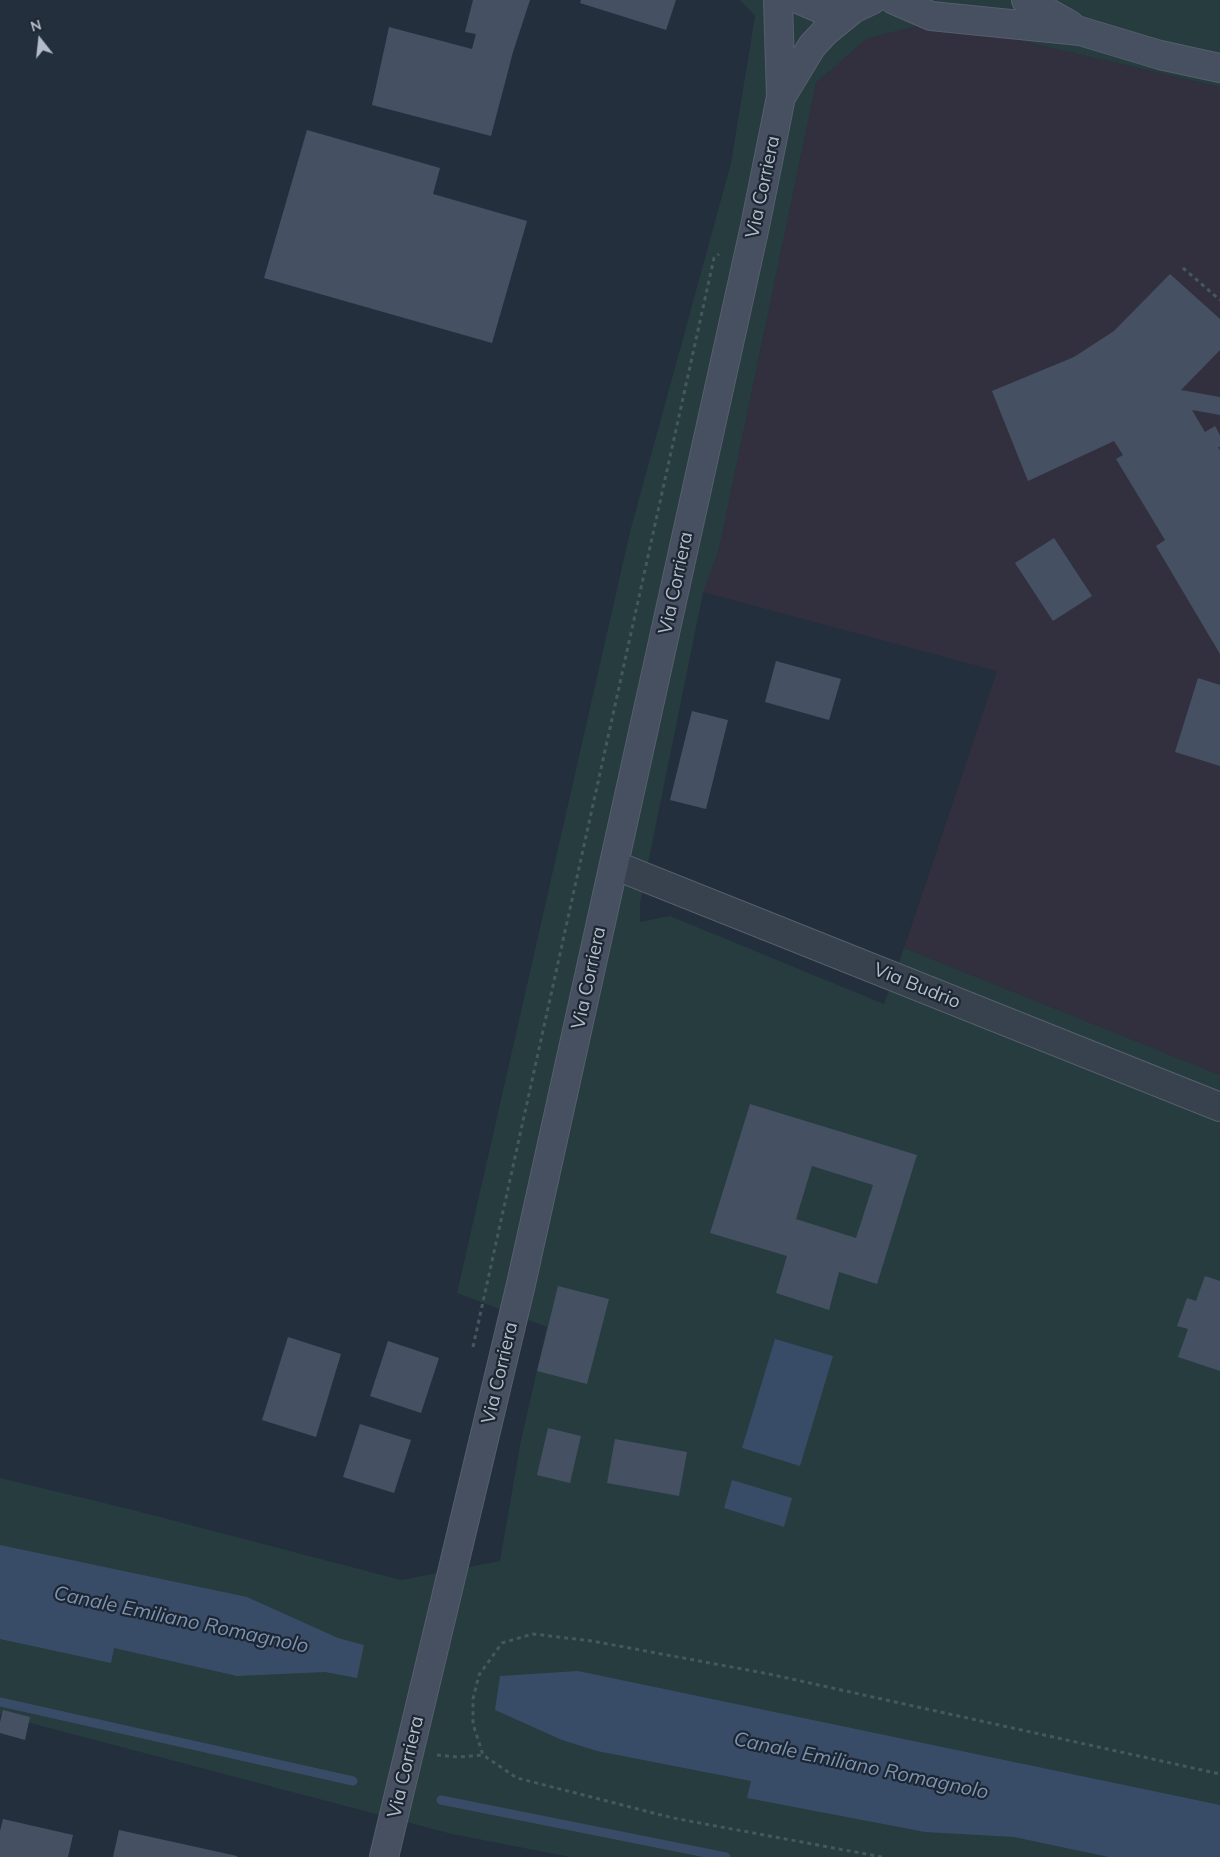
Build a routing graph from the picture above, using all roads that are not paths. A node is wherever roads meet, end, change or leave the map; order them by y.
1 (778, 0) edge
2 (800, 0) edge
3 (894, 0) edge
4 (1026, 0) edge
5 (862, 4) edge
6 (1080, 30) junction
7 (1220, 68) edge
8 (782, 97) junction
9 (614, 865) junction
10 (1220, 1107) edge
11 (384, 1857) edge

1 - 8 main road, Via Corriera
2 - 5 main road
3 - 6 main road
4 - 6 main road
5 - 8 main road, Via Corriera
6 - 7 main road
8 - 9 main road, Via Corriera
9 - 10 street, Via Budrio
9 - 11 main road, Via Corriera

